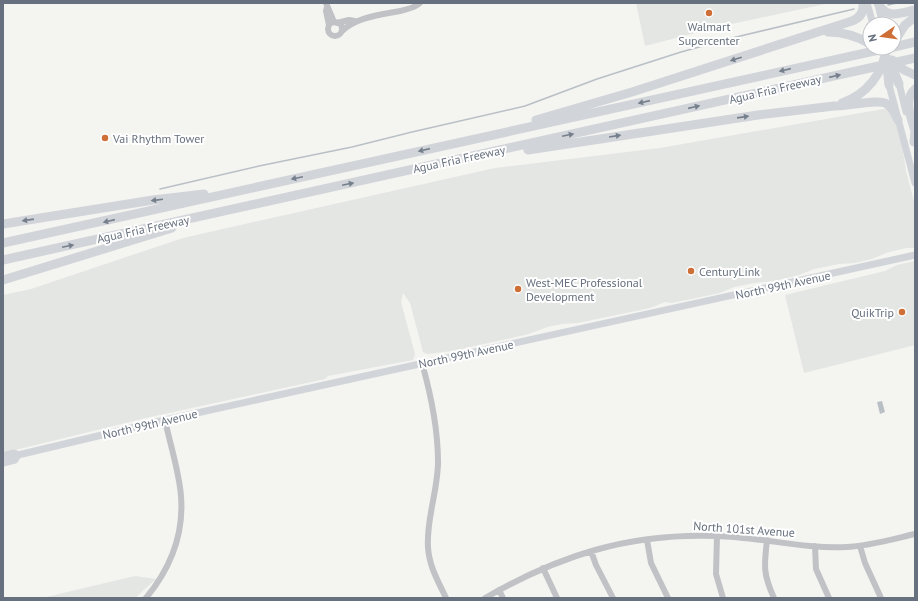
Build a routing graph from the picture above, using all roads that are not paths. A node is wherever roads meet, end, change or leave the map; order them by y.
1 (420, 3) edge
2 (863, 3) edge
3 (867, 3) edge
4 (878, 3) edge
5 (326, 5) edge
6 (915, 10) edge
7 (871, 16) edge
8 (881, 16) edge
9 (915, 17) edge
10 (355, 21) junction
11 (333, 23) junction
12 (902, 30) edge
13 (342, 31) junction
14 (814, 34) junction
15 (862, 40) edge
16 (915, 42) edge
17 (902, 45) edge
18 (862, 53) edge
19 (884, 56) edge
20 (886, 56) edge
21 (888, 56) edge
22 (890, 56) edge
23 (912, 59) edge
24 (915, 75) edge
25 (899, 84) joint
26 (889, 85) joint
27 (915, 89) edge
28 (834, 106) junction
29 (898, 120) junction
30 (915, 131) edge
31 (462, 142) junction
32 (915, 144) edge
33 (465, 158) junction
34 (915, 183) edge
35 (251, 188) junction
36 (255, 205) junction
37 (3, 224) edge
38 (3, 243) edge
39 (915, 255) edge
40 (3, 260) edge
41 (3, 280) edge
42 (422, 363) junction
43 (165, 420) junction
44 (18, 455) junction
45 (3, 456) edge
46 (3, 463) edge
47 (915, 534) edge
48 (717, 536) junction
49 (646, 540) junction
50 (767, 540) junction
51 (816, 546) junction
52 (860, 546) junction
53 (591, 551) junction
54 (543, 568) junction
55 (663, 570) dead end
56 (656, 573) junction
57 (499, 590) junction
58 (146, 598) edge
59 (446, 598) edge
60 (485, 598) edge
61 (503, 598) edge
62 (558, 598) edge
63 (613, 598) edge
64 (668, 598) edge
65 (723, 598) edge
66 (774, 598) edge
67 (829, 598) edge
68 (881, 598) edge

1 - 10 street
2 - 14 highway
3 - 7 main road
4 - 6 highway
4 - 8 main road
5 - 11 street
9 - 12 highway
10 - 11 street
10 - 13 street
11 - 13 street
11 - 13 street
14 - 15 highway
14 -> 31 highway
16 - 17 highway, Agua Fria Freeway
18 -> 31 highway, Agua Fria Freeway
19 - 28 highway
20 - 26 highway
21 - 25 highway
22 - 24 highway
33 -> 23 highway, Agua Fria Freeway
25 - 32 main road
26 - 29 main road
27 - 30 highway
28 - 29 highway
33 -> 28 highway
29 - 34 main road
30 - 32 highway
31 -> 35 highway, Agua Fria Freeway
36 -> 33 highway, Agua Fria Freeway
35 -> 37 highway
35 -> 38 highway, Agua Fria Freeway
40 -> 36 highway, Agua Fria Freeway
36 - 41 highway
39 - 42 main road, North 99th Avenue
42 - 43 main road, North 99th Avenue
42 - 59 street
43 - 44 main road, North 99th Avenue
43 - 58 street
44 - 45 main road, North 99th Avenue
44 - 46 main road, North 99th Avenue
47 - 52 street, North 101st Avenue
48 - 49 street, North 101st Avenue
48 - 50 street, North 101st Avenue
48 - 65 street
49 - 53 street, North 101st Avenue
49 - 56 street
50 - 51 street, North 101st Avenue
50 - 66 street
51 - 52 street, North 101st Avenue
51 - 67 street
52 - 68 street
53 - 54 street, North 101st Avenue
53 - 63 street
54 - 57 street, North 101st Avenue
54 - 62 street
55 - 56 street
56 - 64 street
57 - 60 street, North 101st Avenue
57 - 61 street

